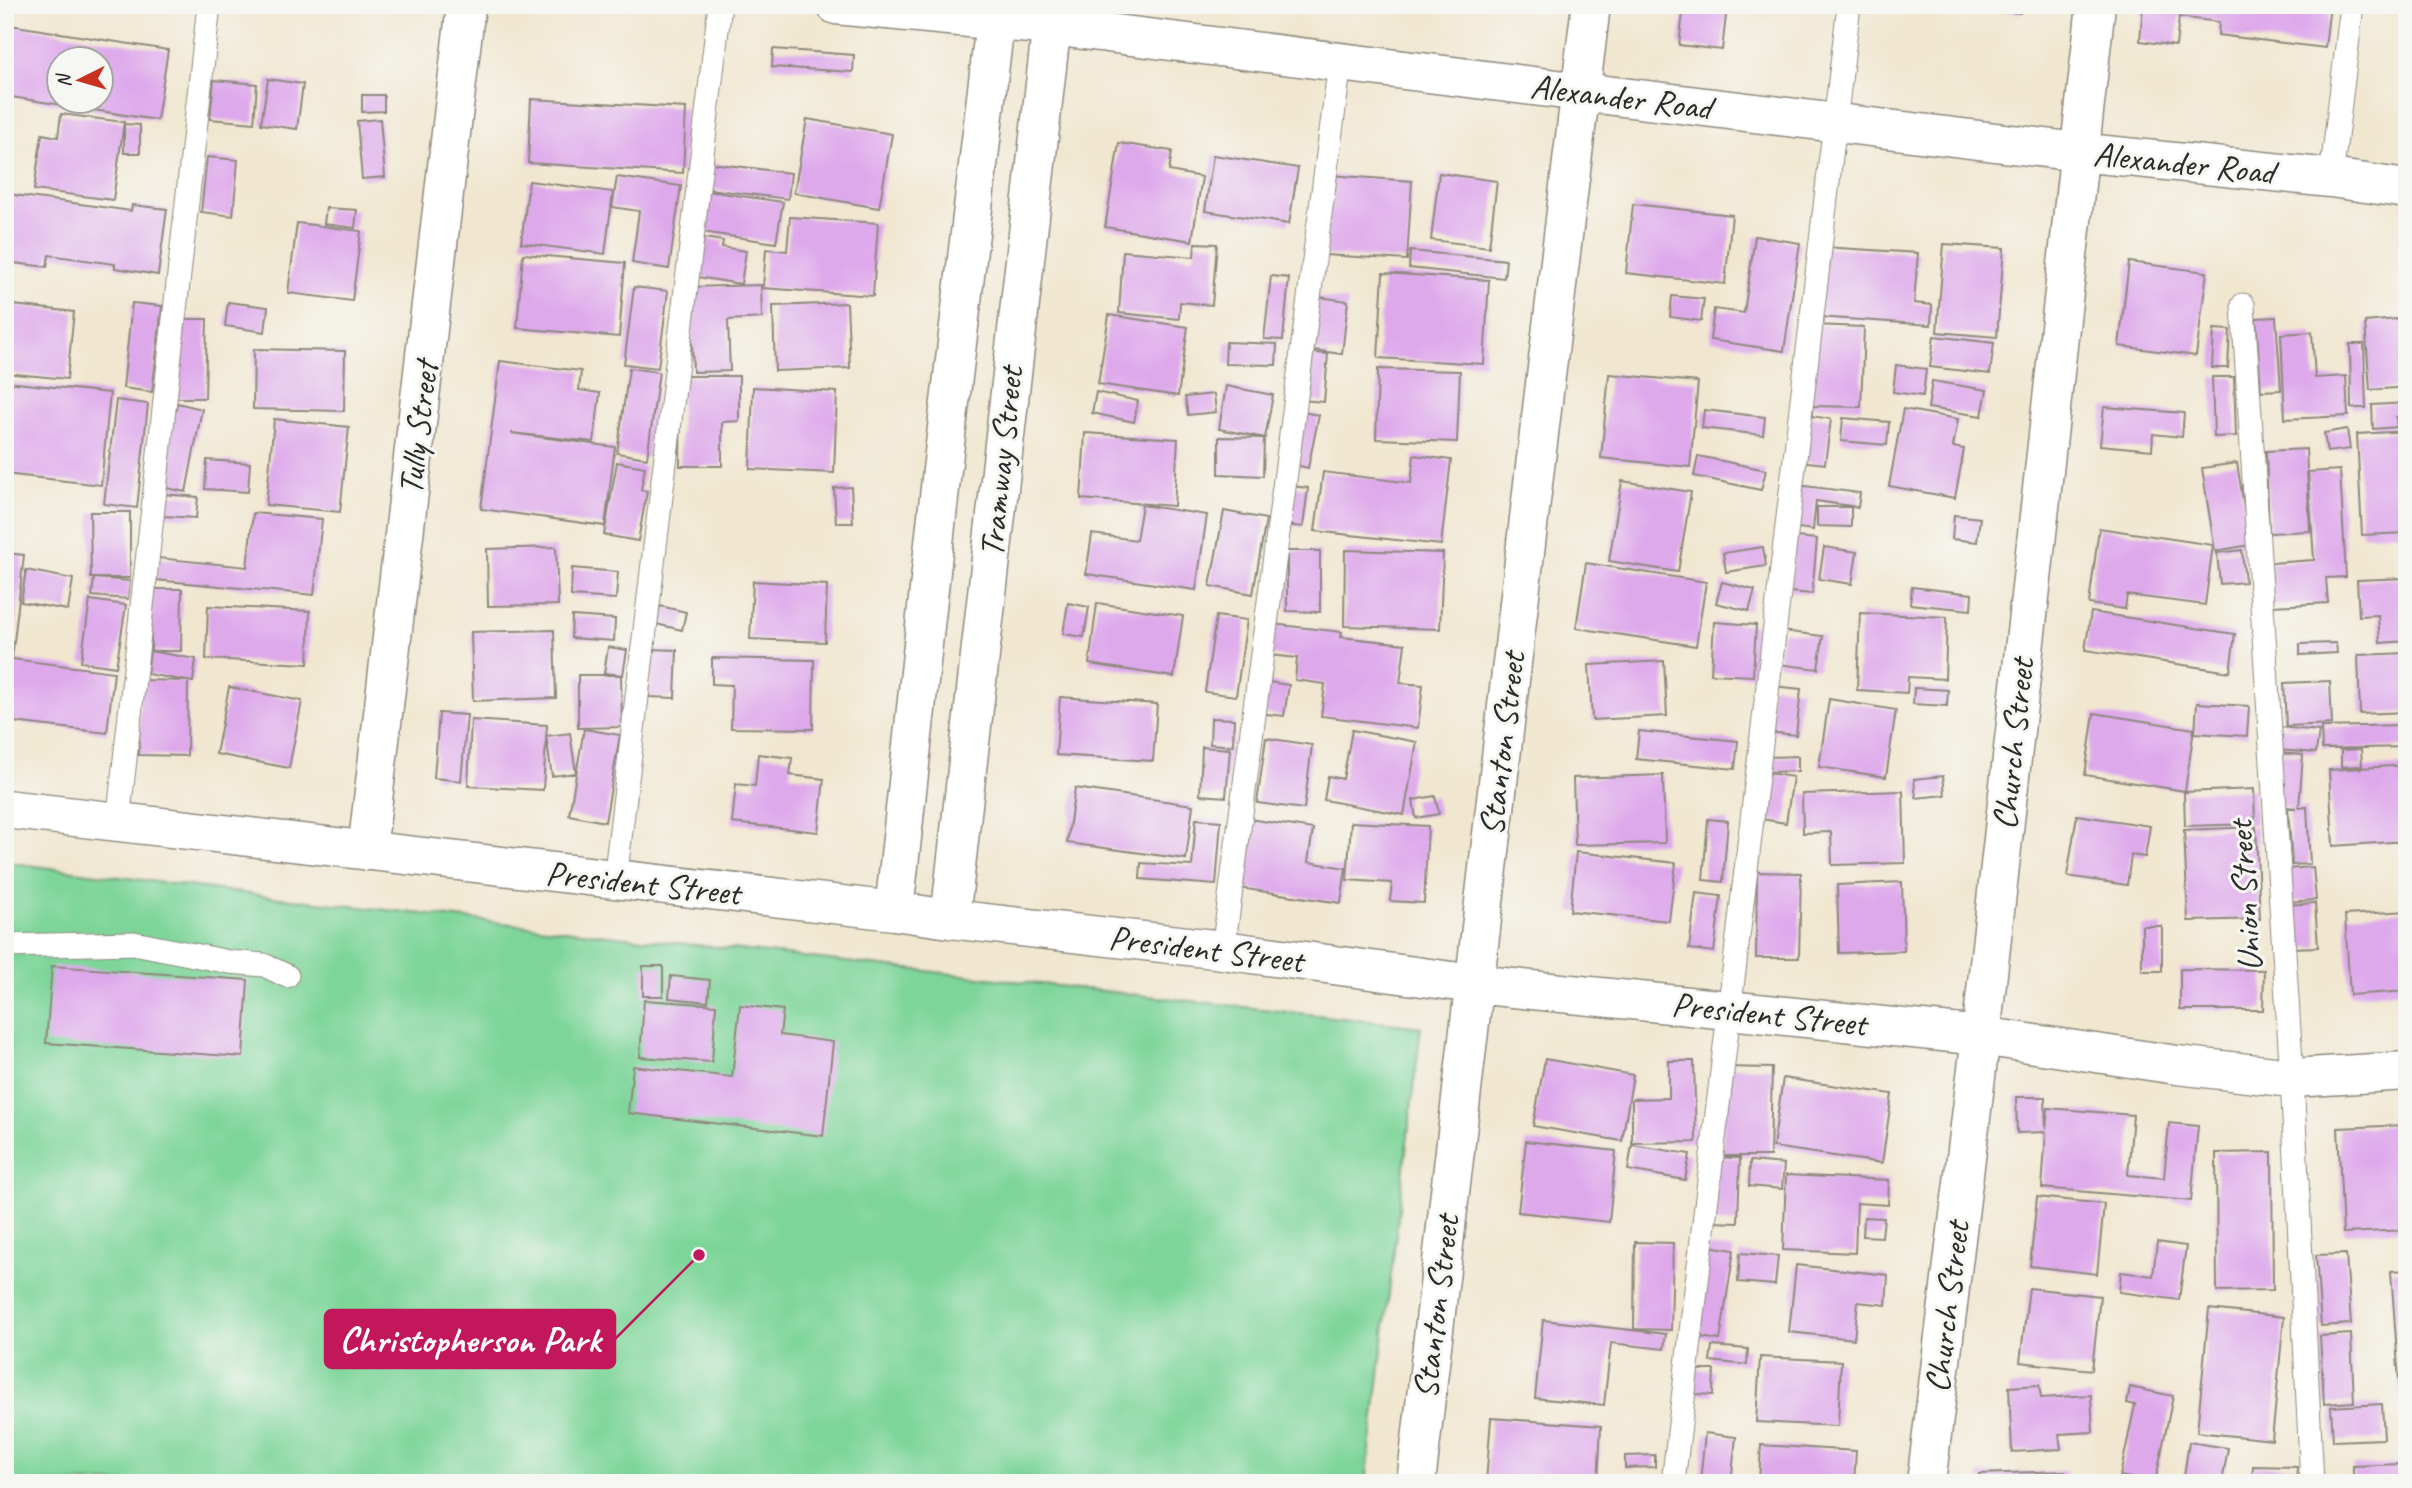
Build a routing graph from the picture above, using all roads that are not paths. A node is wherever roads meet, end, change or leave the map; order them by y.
1 (209, 5) edge
2 (466, 5) edge
3 (720, 5) edge
4 (836, 5) edge
5 (1591, 5) edge
6 (1849, 5) edge
7 (2096, 5) edge
8 (2352, 5) edge
9 (996, 13) edge
10 (1053, 15) edge
11 (1340, 63) junction
12 (1581, 92) junction
13 (1835, 122) junction
14 (2078, 152) junction
15 (2331, 178) junction
16 (2407, 189) edge
17 (2243, 305) dead end
18 (942, 470) junction
19 (999, 478) junction
20 (5, 809) edge
21 (118, 822) junction
22 (367, 851) junction
23 (615, 880) junction
24 (894, 911) junction
25 (950, 919) junction
26 (5, 946) edge
27 (1223, 950) junction
28 (287, 976) dead end
29 (1474, 984) junction
30 (1731, 1010) junction
31 (1980, 1036) junction
32 (2407, 1071) edge
33 (2292, 1078) junction
34 (1416, 1483) edge
35 (1673, 1483) edge
36 (1926, 1483) edge
37 (2312, 1483) edge

1 - 21 lane
2 - 22 street, Tully Street
3 - 23 lane
4 - 9 street, Alexander Road
5 - 12 street, Stanton Street
6 - 13 lane
7 - 14 street, Church Street
8 - 15 lane
9 - 10 street, Alexander Road
9 - 18 street, Tramway Street
10 - 11 street, Alexander Road
10 - 19 street, Tramway Street
11 - 12 street, Alexander Road
11 - 27 lane
12 - 13 street, Alexander Road
12 - 29 street, Stanton Street
13 - 14 street, Alexander Road
13 - 30 lane
14 - 15 street, Alexander Road
14 - 31 street, Church Street
15 - 16 street, Alexander Road
17 - 33 lane, Union Street
18 - 19 street
18 - 24 street, Tramway Street
19 - 25 street, Tramway Street
20 - 21 street, President Street
21 - 22 street, President Street
22 - 23 street, President Street
23 - 24 street, President Street
24 - 25 street, President Street
25 - 27 street, President Street
26 - 28 lane
27 - 29 street, President Street
29 - 30 street, President Street
29 - 34 street, Stanton Street
30 - 31 street, President Street
30 - 35 lane
31 - 33 street, President Street
31 - 36 street, Church Street
32 - 33 street, President Street
33 - 37 lane, Union Street

